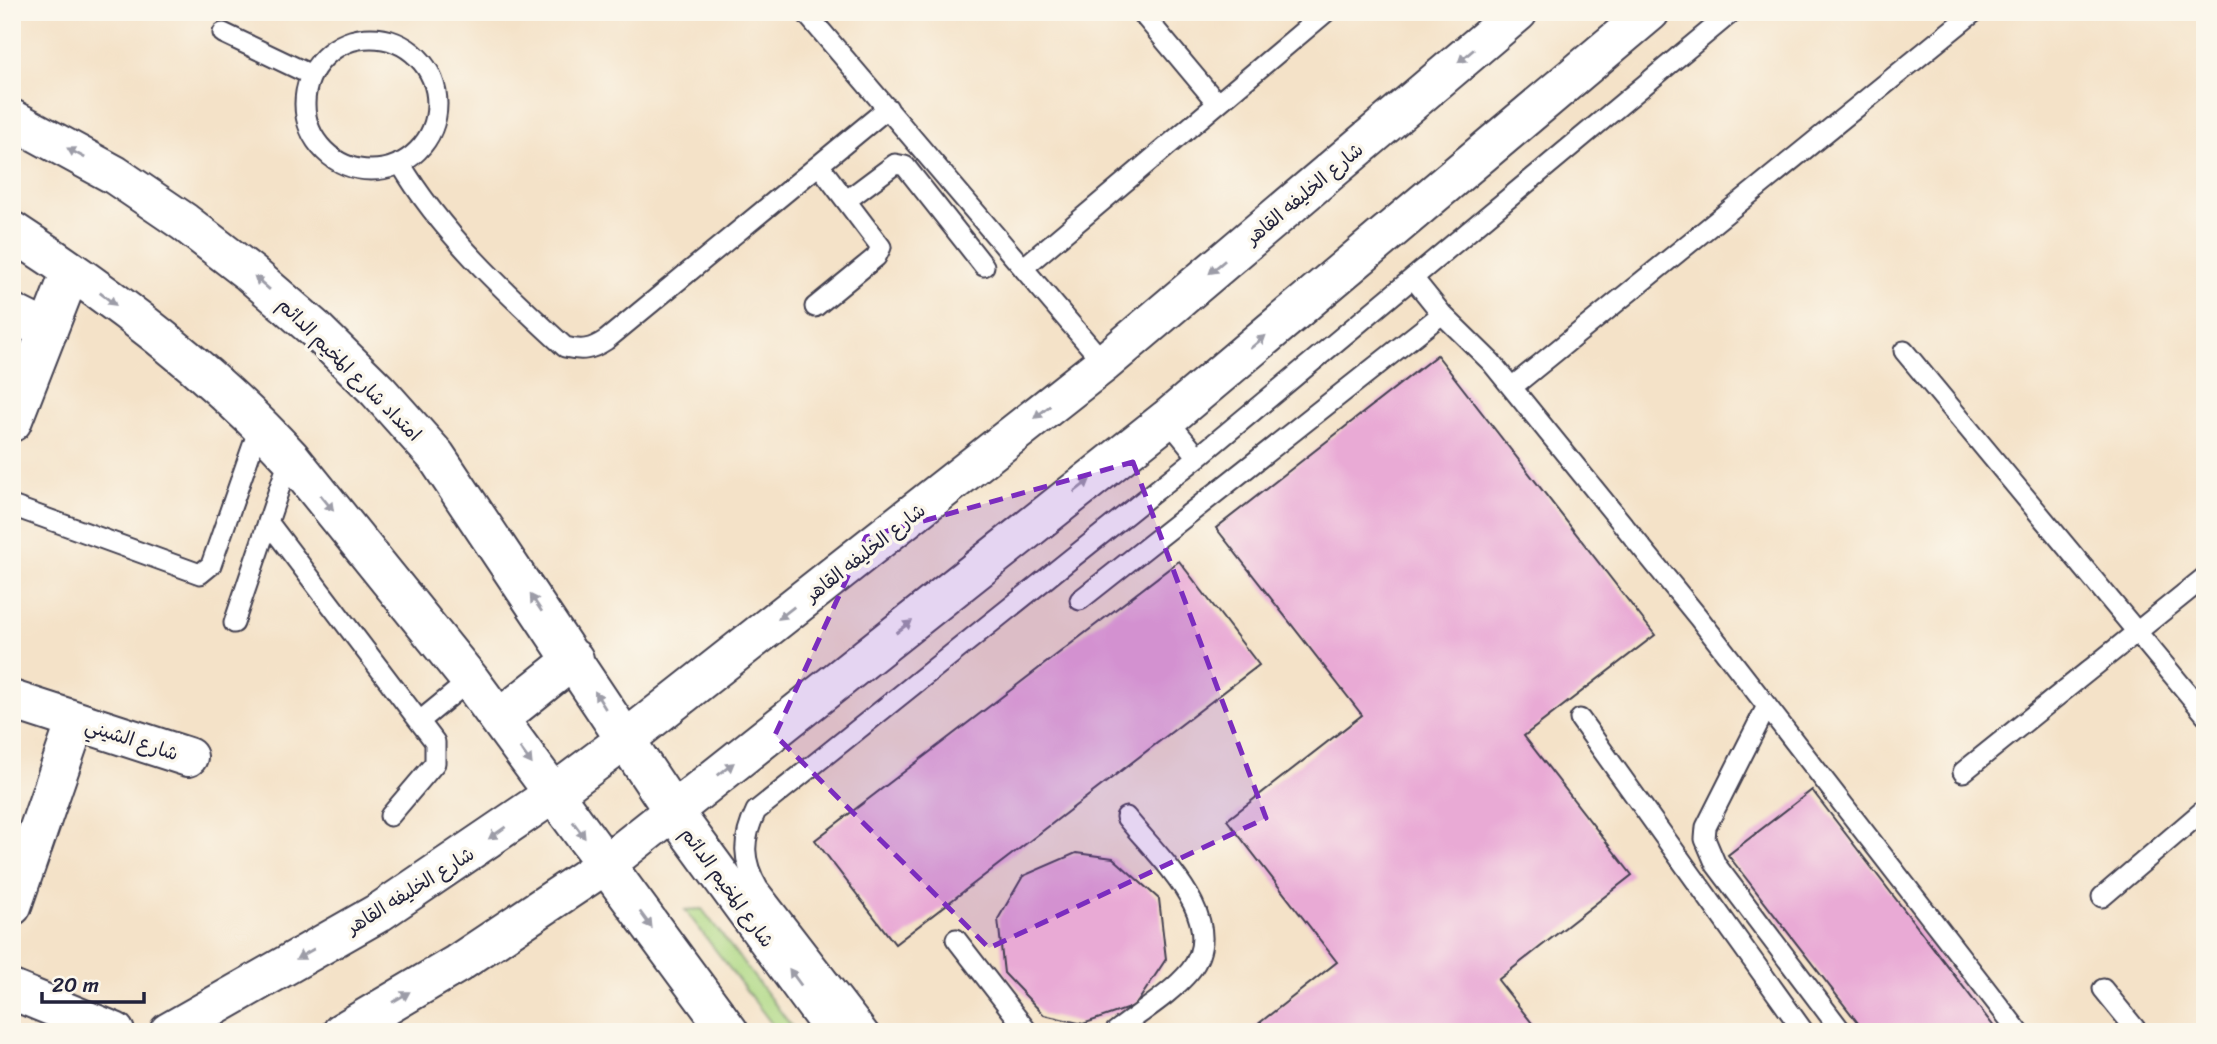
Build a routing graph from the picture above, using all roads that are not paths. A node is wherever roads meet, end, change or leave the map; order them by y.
1 (805, 12) edge
2 (1141, 12) edge
3 (1326, 12) edge
4 (1518, 12) edge
5 (1650, 12) edge
6 (1732, 12) edge
7 (1974, 12) edge
8 (223, 33) dead end
9 (311, 75) junction
10 (1217, 103) junction
11 (888, 108) junction
12 (12, 120) edge
13 (400, 163) junction
14 (819, 165) junction
15 (846, 201) junction
16 (12, 231) edge
17 (984, 266) dead end
18 (1023, 268) junction
19 (71, 271) junction
20 (1413, 278) junction
21 (815, 307) dead end
22 (12, 313) edge
23 (1442, 314) junction
24 (48, 331) junction
25 (1904, 351) dead end
26 (1104, 363) junction
27 (1512, 387) junction
28 (1167, 419) junction
29 (12, 422) edge
30 (260, 425) junction
31 (290, 457) junction
32 (1198, 457) junction
33 (12, 506) edge
34 (268, 522) junction
35 (2205, 577) edge
36 (1080, 600) dead end
37 (234, 623) dead end
38 (2137, 631) junction
39 (575, 659) junction
40 (470, 680) junction
41 (12, 700) edge
42 (1767, 706) junction
43 (2205, 714) edge
44 (499, 719) junction
45 (1580, 719) dead end
46 (76, 721) junction
47 (420, 721) junction
48 (625, 740) junction
49 (188, 757) dead end
50 (1963, 772) dead end
51 (553, 794) junction
52 (2205, 809) edge
53 (673, 811) junction
54 (390, 816) dead end
55 (1126, 817) dead end
56 (1709, 853) junction
57 (605, 865) junction
58 (1687, 870) junction
59 (2102, 897) dead end
60 (12, 906) edge
61 (956, 939) dead end
62 (1796, 971) junction
63 (1772, 987) junction
64 (2103, 989) dead end
65 (12, 990) edge
66 (1139, 1025) edge
67 (115, 1032) edge
68 (169, 1032) edge
69 (342, 1032) edge
70 (729, 1032) edge
71 (835, 1032) edge
72 (869, 1032) edge
73 (1028, 1032) edge
74 (1115, 1032) edge
75 (1804, 1032) edge
76 (1842, 1032) edge
77 (2019, 1032) edge
78 (2138, 1032) edge

1 - 11 lane
2 - 10 lane
3 - 10 lane
4 -> 26 main road, شارع الخليفه القاهر
28 -> 5 main road
6 - 20 lane
7 - 27 lane
8 - 9 lane
9 - 13 lane
9 - 13 lane
10 - 18 lane
11 - 14 lane
11 - 18 lane
39 -> 12 main road, امتداد شارع المخيم الدائم
13 - 14 lane
14 - 15 lane
15 - 17 lane
15 - 21 lane
16 - 19 main road
18 - 26 lane
19 - 24 main road
19 -> 30 main road
20 - 23 lane
20 - 32 lane
22 - 24 main road
23 - 27 lane
23 - 36 lane
24 - 29 main road
25 - 38 lane
26 -> 48 main road, شارع الخليفه القاهر
27 - 42 lane
28 - 32 lane
53 -> 28 main road
30 - 31 main road
30 - 33 lane
31 - 34 lane
31 -> 40 main road
32 - 72 lane
34 - 37 lane
34 - 47 lane
35 - 38 lane
38 - 43 lane
38 - 50 lane
39 - 44 main road
48 -> 39 main road, امتداد شارع المخيم الدائم
40 - 44 main road
40 - 47 lane
41 - 46 main road, شارع الشيني
42 - 56 lane
42 - 77 lane
44 -> 51 main road
45 - 58 lane
46 - 49 main road, شارع الشيني
46 - 60 main road, شارع الشيني
47 - 54 lane
48 - 51 main road, شارع الخليفه القاهر
48 - 53 main road, شارع المخيم الدائم
51 -> 57 main road
51 -> 68 main road, شارع الخليفه القاهر
52 - 59 lane
53 - 57 main road
71 -> 53 main road, شارع المخيم الدائم
55 - 66 lane
56 - 58 lane
56 - 62 lane
69 -> 57 main road
57 -> 70 main road
58 - 63 lane
61 - 73 lane
62 - 63 lane
62 - 76 lane
63 - 75 lane
64 - 78 lane
65 - 67 main road
66 - 74 lane

